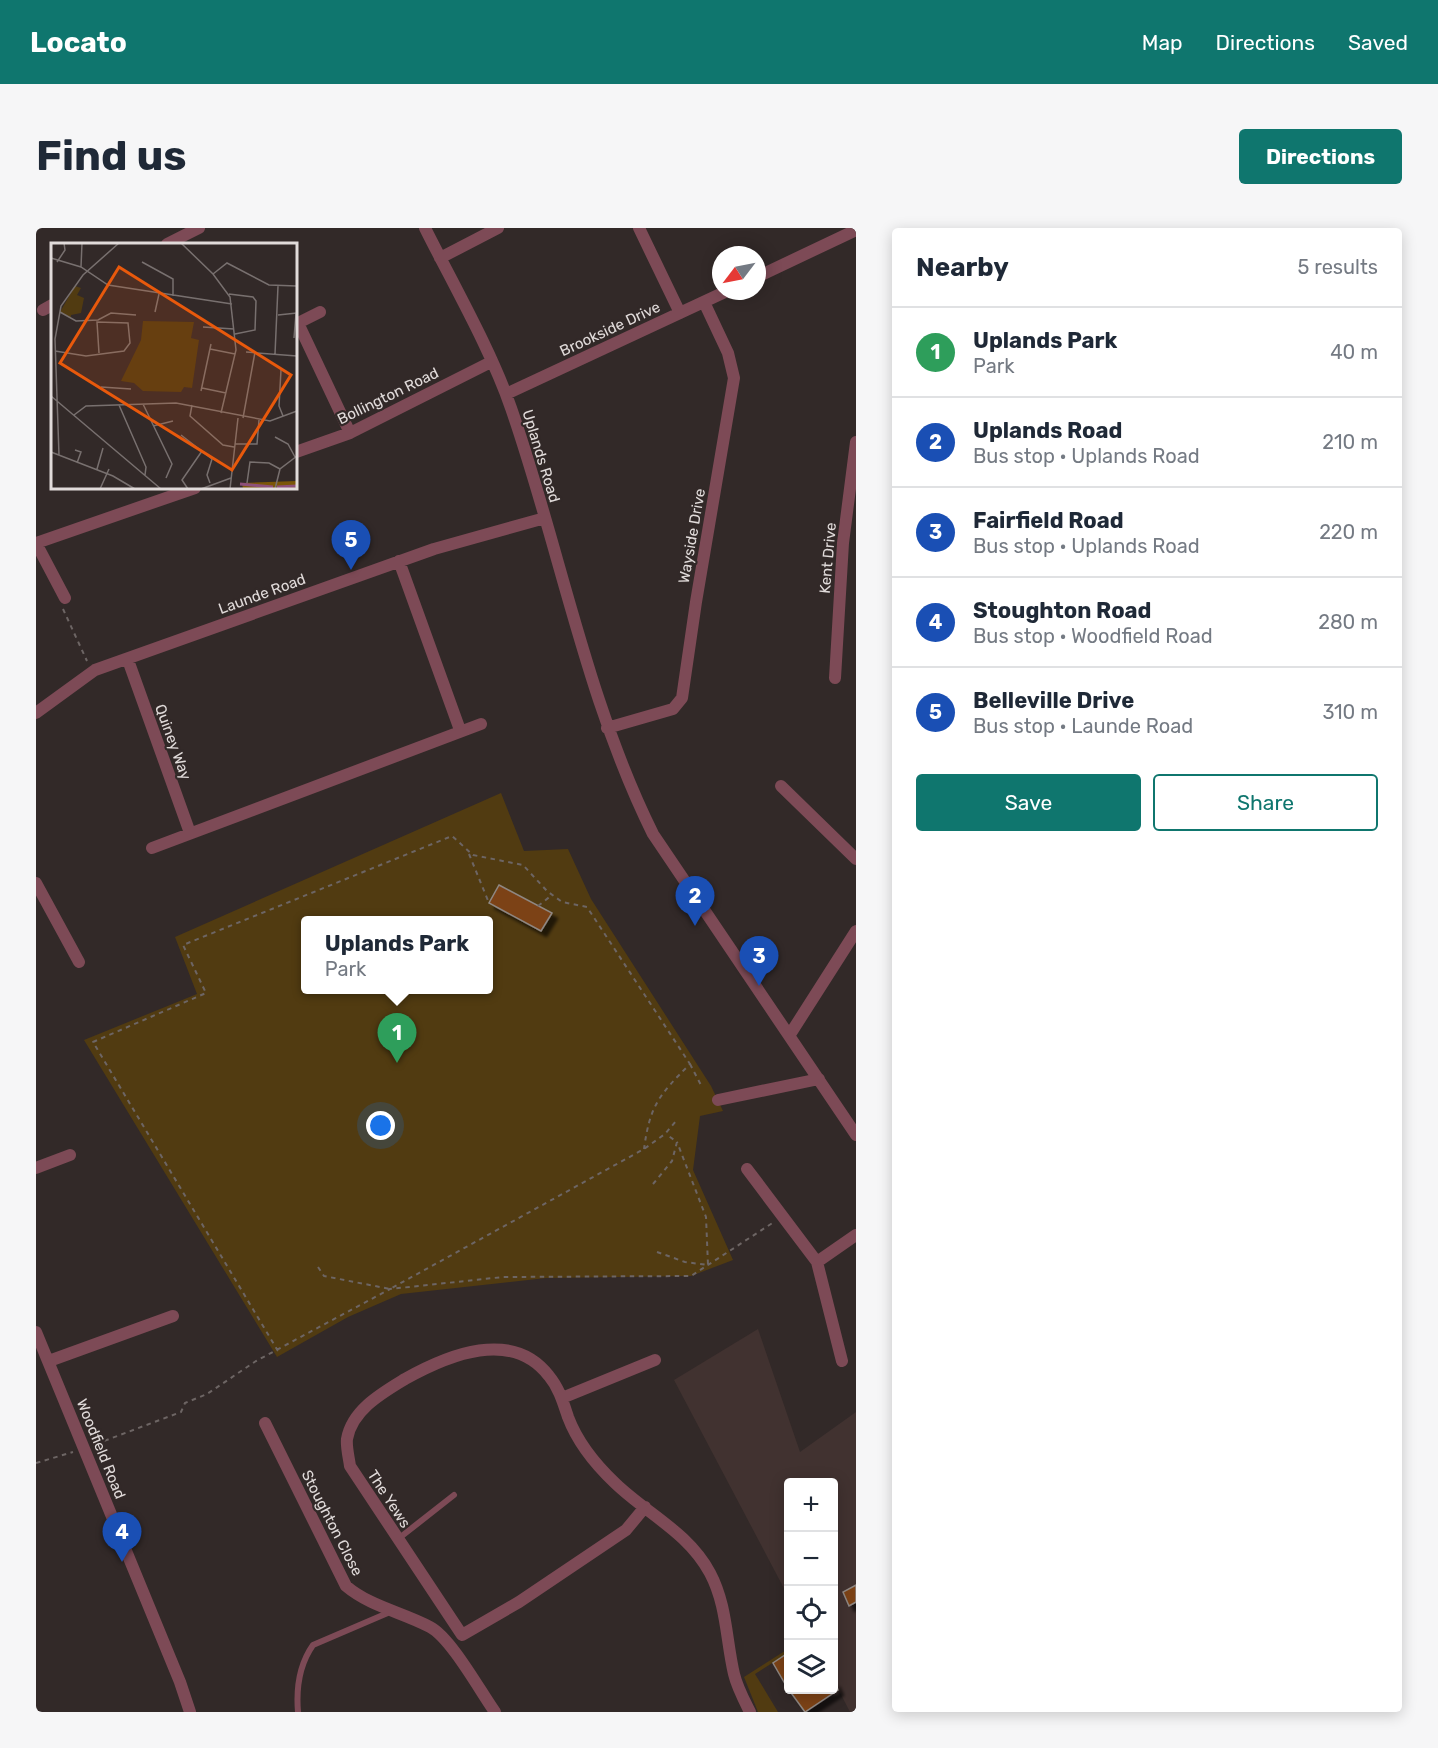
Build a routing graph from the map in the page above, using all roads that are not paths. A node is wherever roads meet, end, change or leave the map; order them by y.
1 (425, 228) edge
2 (498, 228) edge
3 (639, 228) edge
4 (190, 230) edge
5 (856, 230) edge
6 (169, 243) edge
7 (440, 258) junction
8 (766, 273) edge
9 (712, 298) edge
10 (704, 302) junction
11 (320, 312) dead end
12 (680, 313) junction
13 (297, 324) edge
14 (491, 362) junction
15 (506, 394) junction
16 (350, 432) junction
17 (856, 442) edge
18 (297, 452) edge
19 (187, 489) edge
20 (853, 491) edge
21 (545, 518) junction
22 (36, 543) edge
23 (399, 561) junction
24 (65, 598) road end
25 (128, 660) junction
26 (835, 678) dead end
27 (36, 713) edge
28 (481, 724) dead end
29 (607, 728) junction
30 (460, 730) junction
31 (781, 786) dead end
32 (190, 833) junction
33 (152, 848) dead end
34 (856, 859) edge
35 (36, 883) edge
36 (856, 931) edge
37 (80, 962) dead end
38 (789, 1036) junction
39 (819, 1079) junction
40 (718, 1100) dead end
41 (856, 1135) edge
42 (70, 1155) dead end
43 (36, 1168) edge
44 (747, 1169) dead end
45 (856, 1235) edge
46 (817, 1262) junction
47 (173, 1316) dead end
48 (36, 1332) edge
49 (655, 1360) dead end
50 (49, 1361) junction
51 (842, 1361) dead end
52 (562, 1398) junction
53 (265, 1423) dead end
54 (454, 1495) dead end
55 (645, 1507) junction
56 (397, 1539) junction
57 (391, 1612) junction
58 (190, 1712) edge
59 (298, 1712) edge
60 (495, 1712) edge
61 (750, 1712) edge

1 - 7 street, Uplands Road
2 - 7 street
3 - 12 street
4 - 6 street
5 - 8 street
7 - 14 street, Uplands Road
9 - 10 street, Brookside Drive
10 - 12 street, Brookside Drive
10 - 29 street, Wayside Drive
11 - 13 street
12 - 15 street, Brookside Drive
13 - 16 street
14 - 15 street, Uplands Road
14 - 16 street, Bollington Road
15 - 21 street, Uplands Road
16 - 18 street, Bollington Road
17 - 20 street, Kent Drive
19 - 22 street
20 - 26 street, Kent Drive
21 - 23 street, Launde Road
21 - 29 street, Uplands Road
22 - 24 street
23 - 25 street, Launde Road
23 - 30 street
25 - 27 street, Launde Road
25 - 32 street, Quiney Way
28 - 30 street
29 - 38 street, Uplands Road
30 - 32 street
31 - 34 street
32 - 33 street
35 - 37 street
36 - 38 street
38 - 39 street, Uplands Road
39 - 40 street
39 - 41 street, Uplands Road
42 - 43 street
44 - 46 street
45 - 46 street
46 - 51 street
47 - 50 street
48 - 50 street, Woodfield Road
49 - 52 street
50 - 58 street, Woodfield Road
52 - 55 street, The Yews
52 - 56 street, The Yews
53 - 57 street, Stoughton Close
54 - 56 lane
55 - 56 street, The Yews
55 - 61 street, The Yews
57 - 59 lane
57 - 60 street, Stoughton Close

